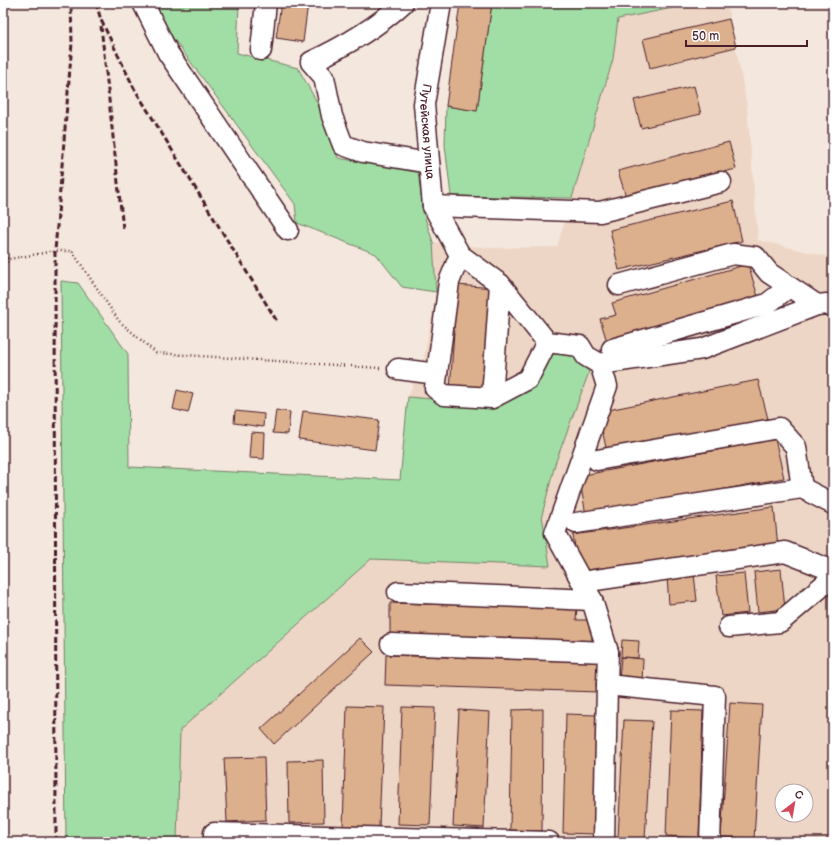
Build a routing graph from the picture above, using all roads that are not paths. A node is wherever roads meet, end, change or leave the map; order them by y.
1 (143, 3) edge
2 (266, 3) edge
3 (403, 3) edge
4 (442, 3) edge
5 (261, 50) dead end
6 (429, 163) junction
7 (721, 182) dead end
8 (433, 206) junction
9 (288, 230) dead end
10 (460, 255) junction
11 (500, 284) junction
12 (619, 285) dead end
13 (790, 287) junction
14 (825, 306) edge
15 (547, 342) junction
16 (606, 357) junction
17 (398, 369) road end
18 (437, 374) junction
19 (492, 398) junction
20 (596, 460) dead end
21 (802, 488) junction
22 (833, 504) edge
23 (576, 523) dead end
24 (833, 571) edge
25 (833, 577) edge
26 (582, 582) junction
27 (398, 592) dead end
28 (592, 600) junction
29 (729, 627) dead end
30 (391, 644) dead end
31 (608, 652) junction
32 (607, 685) junction
33 (214, 842) edge
34 (549, 842) edge
35 (604, 842) edge
36 (710, 842) edge

1 - 9 street
2 - 5 street
3 - 6 street
4 - 6 street, Путейская улица
6 - 8 street, Путейская улица
7 - 8 street
8 - 10 street, Путейская улица
10 - 11 street
10 - 18 street
11 - 15 street
11 - 19 street
12 - 13 street
13 - 14 street
13 - 16 street
14 - 16 street
15 - 16 street
15 - 19 street
16 - 26 street
17 - 18 street
18 - 19 street
20 - 21 street
21 - 22 street
21 - 23 street
24 - 26 street
25 - 29 street
26 - 28 street
27 - 28 street
28 - 31 street
30 - 31 street
31 - 32 street
32 - 35 street
32 - 36 street
33 - 34 street

